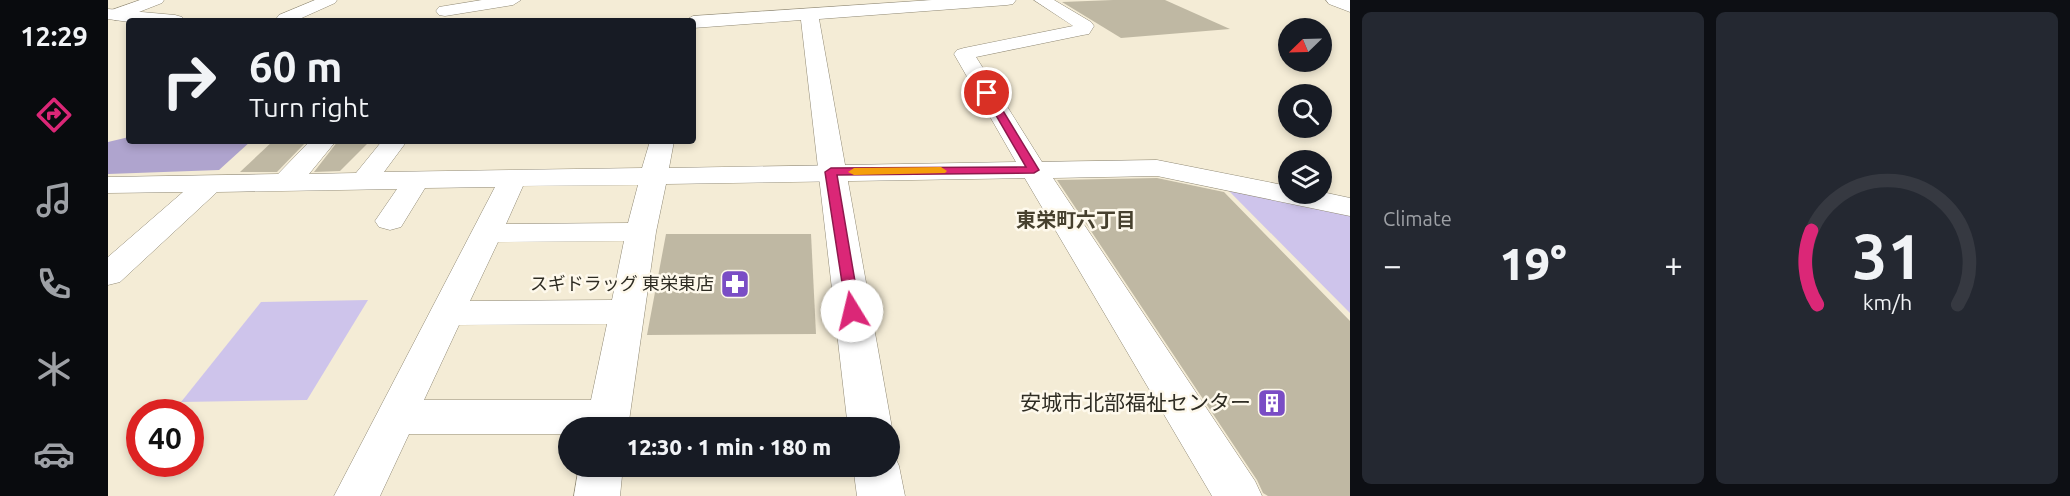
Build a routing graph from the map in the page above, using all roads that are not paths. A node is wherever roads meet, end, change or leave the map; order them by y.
1 (156, 0) edge
2 (329, 0) edge
3 (464, 0) edge
4 (513, 0) edge
5 (1007, 0) edge
6 (1042, 0) edge
7 (1335, 0) edge
8 (1350, 8) edge
9 (445, 11) junction
10 (111, 14) edge
11 (809, 14) junction
12 (148, 18) edge
13 (287, 18) edge
14 (432, 18) edge
15 (696, 22) edge
16 (321, 144) edge
17 (394, 144) edge
18 (661, 144) edge
19 (1034, 170) junction
20 (831, 172) junction
21 (654, 175) junction
22 (514, 177) junction
23 (417, 179) junction
24 (364, 180) junction
25 (286, 182) junction
26 (210, 183) junction
27 (108, 185) edge
28 (1350, 207) edge
29 (390, 221) dead end
30 (641, 232) junction
31 (486, 233) junction
32 (108, 275) edge
33 (449, 312) junction
34 (628, 312) junction
35 (396, 417) junction
36 (609, 417) edge
37 (868, 417) edge
38 (558, 421) edge
39 (600, 477) edge
40 (878, 477) edge
41 (357, 496) edge
42 (597, 496) edge
43 (881, 496) edge
44 (1238, 496) edge

1 - 10 street
2 - 13 street
3 - 9 street
4 - 9 street
5 - 11 main road
6 - 19 street
7 - 8 main road
9 - 14 street
10 - 12 main road
11 - 15 main road
11 - 20 main road
16 - 25 street
17 - 24 street
18 - 21 street
19 - 20 street
19 - 28 main road
19 - 44 main road
20 - 21 street
20 - 37 main road
21 - 22 street
21 - 30 street
22 - 23 street
22 - 31 street
23 - 24 street
23 - 29 street
24 - 25 street
25 - 26 street
26 - 27 street
26 - 32 street
30 - 31 street
30 - 34 street
31 - 33 street
33 - 34 street
33 - 35 street
34 - 36 street
35 - 38 street
35 - 41 street
39 - 42 street
40 - 43 main road

